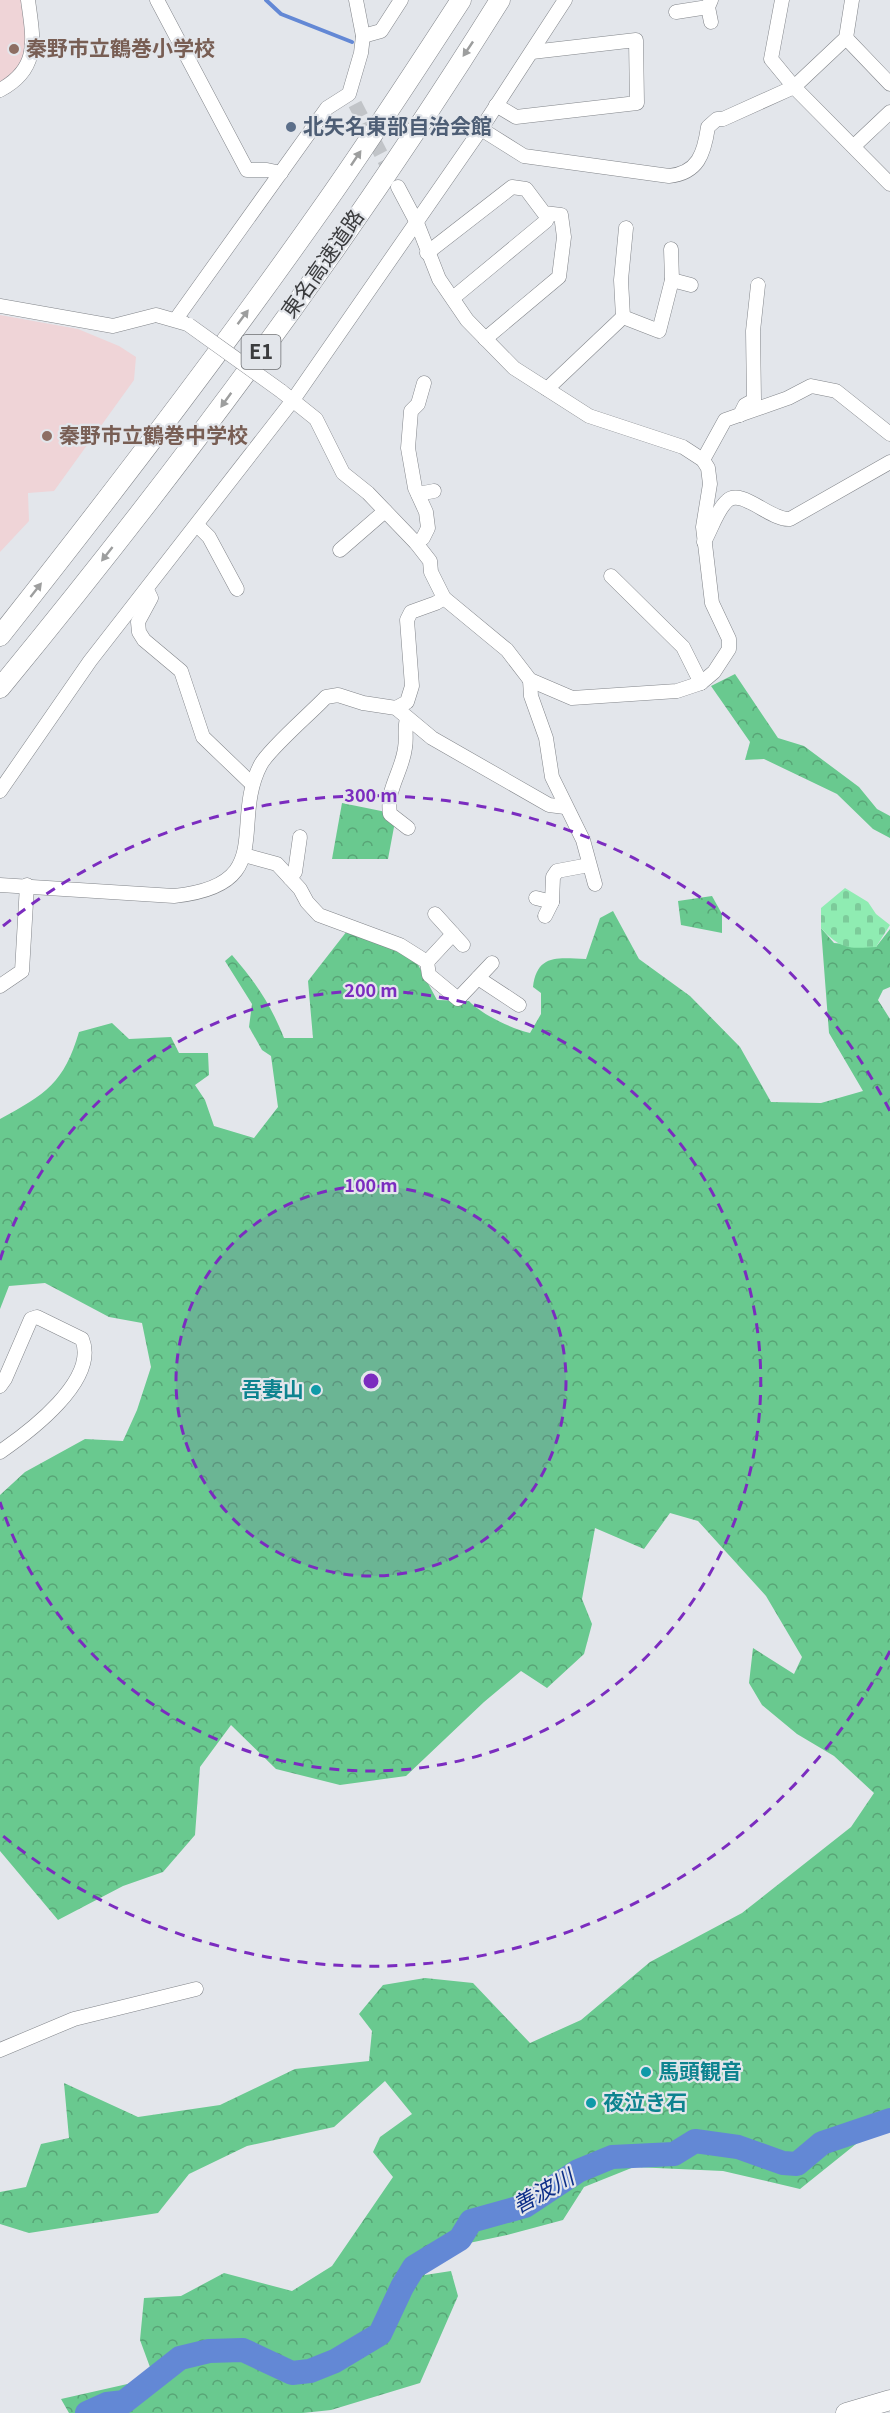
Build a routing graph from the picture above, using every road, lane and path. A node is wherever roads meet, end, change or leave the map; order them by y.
1 (28, 0) edge
2 (157, 0) edge
3 (356, 0) edge
4 (401, 0) edge
5 (461, 0) edge
6 (500, 0) edge
7 (565, 0) edge
8 (782, 0) edge
9 (852, 0) edge
10 (710, 3) edge
11 (676, 12) dead end
12 (711, 22) dead end
13 (363, 36) junction
14 (846, 38) junction
15 (532, 52) junction
16 (890, 84) edge
17 (794, 87) junction
18 (0, 90) edge
19 (496, 105) junction
20 (890, 112) edge
21 (481, 129) junction
22 (854, 146) junction
23 (281, 173) junction
24 (890, 184) edge
25 (398, 187) tunnel mouth
26 (549, 215) junction
27 (417, 223) junction
28 (626, 228) dead end
29 (671, 249) dead end
30 (427, 253) junction
31 (672, 280) junction
32 (691, 285) dead end
33 (758, 285) dead end
34 (453, 298) junction
35 (0, 306) edge
36 (623, 317) junction
37 (183, 322) junction
38 (485, 339) junction
39 (424, 383) dead end
40 (547, 389) junction
41 (293, 399) junction
42 (739, 416) junction
43 (890, 434) edge
44 (703, 460) junction
45 (890, 462) edge
46 (434, 491) dead end
47 (418, 494) junction
48 (385, 511) junction
49 (197, 525) junction
50 (704, 542) junction
51 (416, 543) junction
52 (340, 550) dead end
53 (611, 576) dead end
54 (237, 589) dead end
55 (147, 590) junction
56 (444, 598) junction
57 (0, 636) edge
58 (530, 680) junction
59 (701, 683) junction
60 (0, 688) edge
61 (396, 708) junction
62 (407, 719) junction
63 (252, 784) junction
64 (0, 791) edge
65 (565, 807) junction
66 (408, 828) dead end
67 (300, 837) dead end
68 (244, 855) junction
69 (589, 865) junction
70 (290, 878) junction
71 (595, 884) dead end
72 (0, 885) edge
73 (27, 885) junction
74 (536, 898) dead end
75 (552, 902) junction
76 (435, 914) dead end
77 (545, 916) dead end
78 (453, 934) junction
79 (463, 945) dead end
80 (427, 962) junction
81 (492, 963) dead end
82 (478, 978) junction
83 (0, 986) edge
84 (519, 1005) dead end
85 (0, 1386) edge
86 (0, 1452) edge
87 (196, 1989) dead end
88 (0, 2050) edge
89 (890, 2400) edge
90 (846, 2413) edge

1 - 18 street
2 - 23 street
3 - 13 street
4 - 13 street
57 -> 5 highway, 東名高速道路 / E1
6 -> 60 highway, 東名高速道路 / E1
7 - 15 street
8 - 17 street
9 - 14 street
10 - 11 street
10 - 12 street
13 - 23 street
14 - 16 street
14 - 17 street
15 - 19 street
15 - 19 street
17 - 21 street
17 - 22 street
19 - 21 street
20 - 22 street
21 - 27 street
22 - 24 street
23 - 37 street
25 - 27 street
26 - 30 street
26 - 34 street
26 - 38 street
27 - 30 street
27 - 41 street
28 - 36 street
29 - 31 street
30 - 34 street
31 - 32 street
31 - 36 street
33 - 42 street
34 - 38 street
35 - 37 street
36 - 40 street
37 - 41 street, bridge
38 - 40 street
39 - 47 street
40 - 44 street
41 - 48 street
41 - 49 street
42 - 43 street
42 - 44 street
44 - 50 street
45 - 50 street
46 - 47 street
47 - 51 street
48 - 51 street
48 - 52 street
49 - 54 street
49 - 55 street
50 - 59 street
51 - 56 street
53 - 59 street
55 - 63 street
55 - 64 street
56 - 58 street
56 - 61 street
58 - 59 street
58 - 65 street
61 - 62 street
61 - 63 street
62 - 65 street
62 - 66 street
63 - 68 street
65 - 69 street
67 - 70 street
68 - 70 street
68 - 73 street
69 - 71 street
69 - 75 street
70 - 80 street
72 - 73 street
73 - 83 street
74 - 75 street
75 - 77 street
76 - 78 street
78 - 79 street
78 - 80 street
80 - 82 street
81 - 82 street
82 - 84 street
85 - 86 street
87 - 88 street
89 - 90 highway

